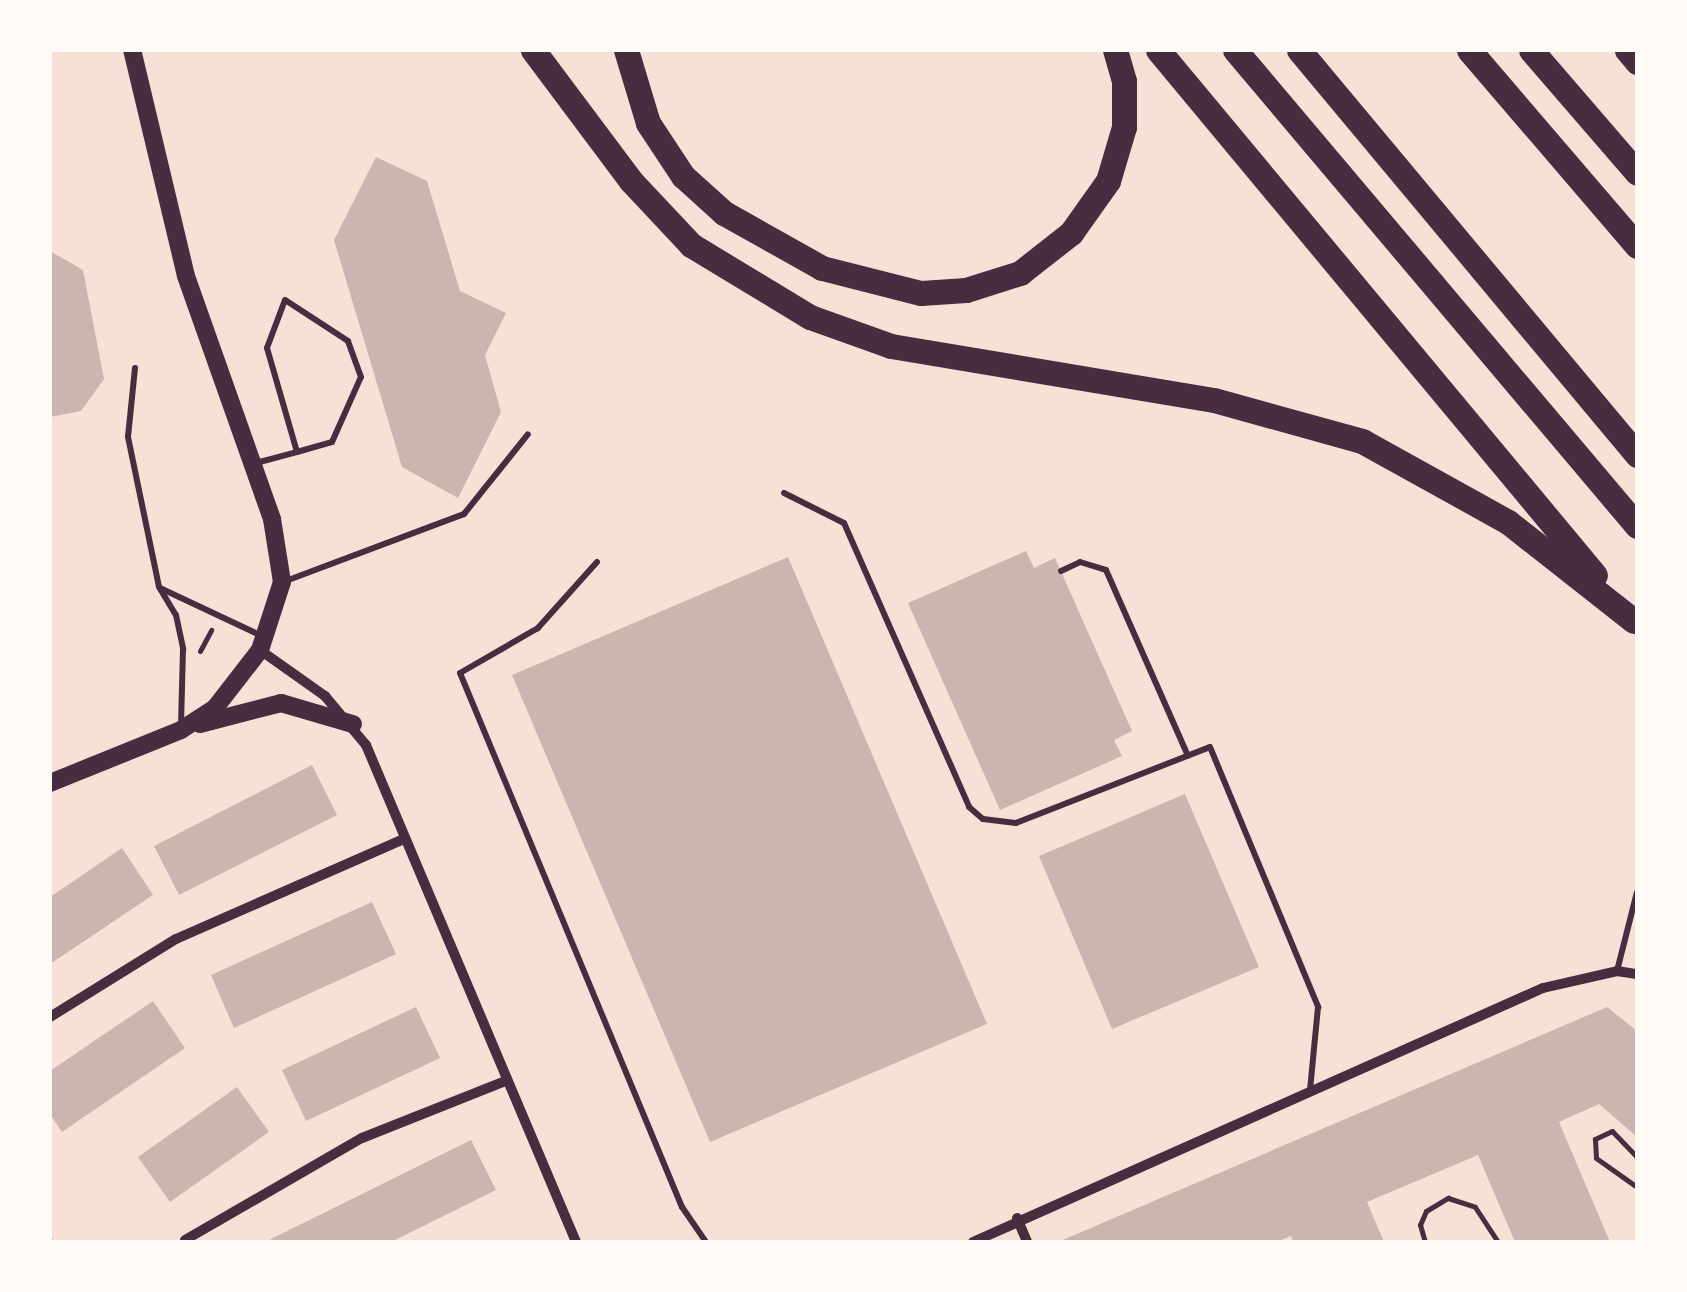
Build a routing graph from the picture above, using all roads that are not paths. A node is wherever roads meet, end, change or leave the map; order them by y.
1 (132, 50) edge
2 (533, 50) edge
3 (626, 50) edge
4 (1115, 50) edge
5 (1158, 50) edge
6 (1235, 50) edge
7 (1299, 50) edge
8 (1470, 50) edge
9 (1532, 50) edge
10 (1627, 50) edge
11 (1637, 62) edge
12 (1637, 172) edge
13 (1637, 246) edge
14 (135, 368) dead end
15 (528, 434) dead end
16 (297, 452) junction
17 (1637, 455) edge
18 (250, 465) junction
19 (784, 494) dead end
20 (1637, 526) edge
21 (597, 562) dead end
22 (1061, 571) dead end
23 (282, 582) junction
24 (159, 587) junction
25 (1635, 623) edge
26 (262, 644) junction
27 (353, 724) junction
28 (180, 730) junction
29 (1188, 756) junction
30 (50, 783) edge
31 (400, 840) junction
32 (1637, 892) edge
33 (1617, 970) junction
34 (1637, 974) edge
35 (50, 1017) edge
36 (506, 1081) junction
37 (1310, 1090) junction
38 (1016, 1218) junction
39 (185, 1240) edge
40 (576, 1242) edge
41 (706, 1242) edge
42 (973, 1242) edge
43 (1027, 1242) edge

1 - 18 street
2 - 25 highway
3 - 4 highway
5 - 25 highway
6 - 20 highway
7 - 17 highway
8 - 13 highway
9 - 12 highway
10 - 11 highway
14 - 24 lane
15 - 23 lane
16 - 16 lane
16 - 18 lane
18 - 23 street
19 - 29 lane
21 - 41 lane
22 - 29 lane
23 - 26 street
24 - 26 lane
24 - 28 lane
26 - 27 street
26 - 28 street
27 - 28 street
27 - 31 street
28 - 30 street
29 - 37 lane
31 - 35 street
31 - 36 street
32 - 33 lane
33 - 34 street
33 - 37 street
36 - 39 street
36 - 40 street
37 - 38 street
38 - 42 street
38 - 43 street

